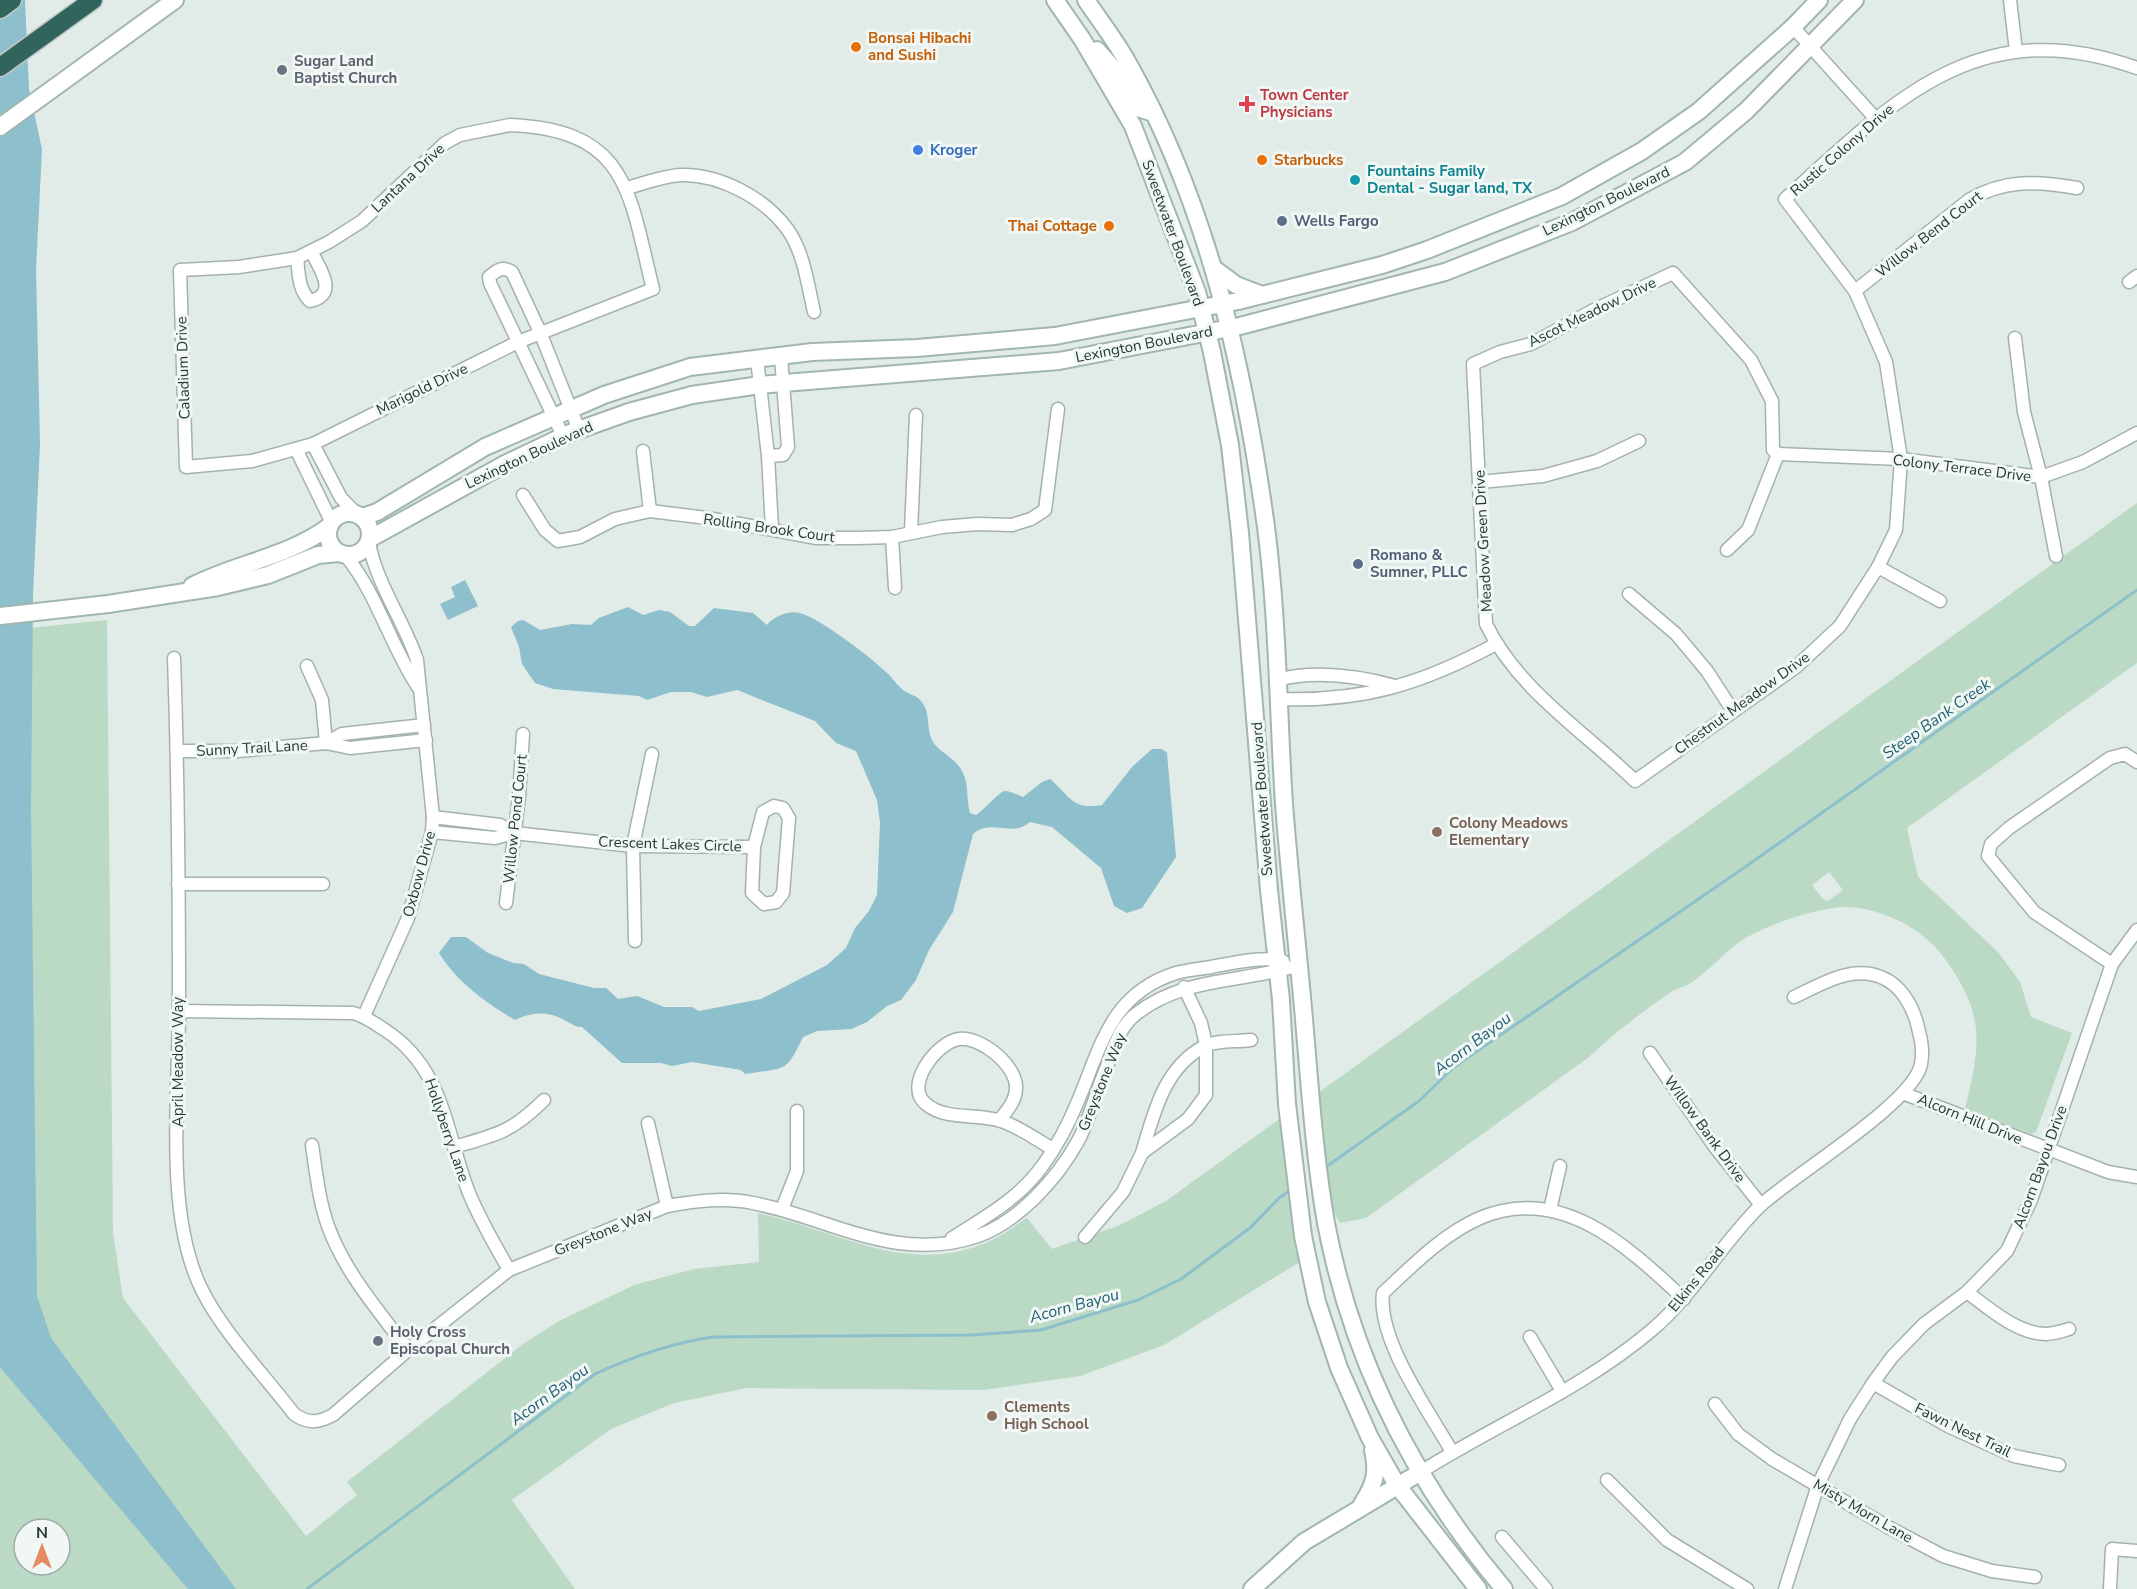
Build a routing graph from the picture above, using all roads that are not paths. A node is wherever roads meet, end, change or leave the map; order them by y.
1 (12, 0) edge
2 (93, 0) edge
3 (175, 0) edge
4 (1055, 0) edge
5 (1086, 0) edge
6 (1819, 0) edge
7 (1855, 0) edge
8 (2010, 0) edge
9 (0, 9) edge
10 (1793, 27) junction
11 (1082, 39) junction
12 (1811, 45) junction
13 (2016, 51) junction
14 (0, 67) edge
15 (2137, 68) edge
16 (1154, 113) junction
17 (1875, 117) junction
18 (0, 126) edge
19 (1133, 126) junction
20 (1177, 164) junction
21 (627, 188) junction
22 (2077, 188) dead end
23 (1562, 196) junction
24 (1785, 199) joint
25 (1572, 222) junction
26 (311, 251) junction
27 (297, 258) junction
28 (1213, 268) junction
29 (180, 270) joint
30 (1345, 274) junction
31 (653, 289) joint
32 (1855, 291) junction
33 (1262, 295) junction
34 (1353, 297) junction
35 (1222, 304) junction
36 (1201, 308) junction
37 (813, 312) dead end
38 (1229, 328) junction
39 (540, 332) junction
40 (1207, 333) junction
41 (1055, 336) junction
42 (2015, 338) dead end
43 (518, 342) junction
44 (781, 357) junction
45 (1487, 358) joint
46 (757, 359) junction
47 (1059, 361) junction
48 (783, 383) junction
49 (760, 385) junction
50 (570, 409) junction
51 (1058, 410) dead end
52 (916, 415) dead end
53 (554, 416) junction
54 (571, 433) junction
55 (2137, 433) edge
56 (1639, 441) dead end
57 (313, 444) junction
58 (296, 449) junction
59 (643, 451) dead end
60 (1778, 454) junction
61 (768, 456) junction
62 (1901, 459) junction
63 (186, 467) joint
64 (2041, 477) junction
65 (1480, 482) junction
66 (522, 495) dead end
67 (650, 512) junction
68 (359, 516) junction
69 (331, 524) junction
70 (772, 529) junction
71 (1266, 530) junction
72 (911, 532) junction
73 (1240, 533) junction
74 (892, 537) junction
75 (370, 540) junction
76 (1727, 550) dead end
77 (342, 554) junction
78 (2056, 556) dead end
79 (1878, 567) junction
80 (895, 588) dead end
81 (183, 590) junction
82 (1629, 594) dead end
83 (1940, 601) dead end
84 (0, 616) edge
85 (1496, 644) junction
86 (174, 658) dead end
87 (307, 666) dead end
88 (1277, 680) junction
89 (1395, 686) junction
90 (419, 688) junction
91 (1255, 692) junction
92 (1278, 699) junction
93 (1733, 711) junction
94 (424, 725) junction
95 (523, 734) dead end
96 (426, 740) junction
97 (326, 743) junction
98 (177, 751) junction
99 (652, 754) dead end
100 (2137, 762) edge
101 (1635, 781) joint
102 (434, 817) junction
103 (432, 832) junction
104 (514, 833) junction
105 (633, 846) junction
106 (754, 847) junction
107 (178, 884) junction
108 (323, 884) dead end
109 (506, 903) dead end
110 (2137, 930) edge
111 (635, 941) dead end
112 (2112, 964) junction
113 (1276, 965) junction
114 (1299, 965) junction
115 (1184, 987) junction
116 (1794, 997) dead end
117 (179, 1011) junction
118 (364, 1016) junction
119 (1251, 1040) dead end
120 (1206, 1046) junction
121 (1650, 1053) dead end
122 (1083, 1083) junction
123 (1097, 1090) junction
124 (1905, 1094) junction
125 (544, 1100) dead end
126 (797, 1111) dead end
127 (1000, 1120) junction
128 (648, 1123) dead end
129 (312, 1145) dead end
130 (454, 1147) junction
131 (1053, 1149) junction
132 (2047, 1150) junction
133 (1142, 1152) junction
134 (1560, 1167) dead end
135 (2137, 1177) edge
136 (1006, 1204) junction
137 (1761, 1205) junction
138 (667, 1206) junction
139 (782, 1209) junction
140 (1550, 1210) junction
141 (1016, 1215) junction
142 (1085, 1237) dead end
143 (945, 1242) junction
144 (509, 1270) junction
145 (1967, 1292) junction
146 (1684, 1299) junction
147 (2069, 1329) dead end
148 (1530, 1337) dead end
149 (408, 1350) junction
150 (1873, 1383) junction
151 (1562, 1391) junction
152 (1715, 1404) dead end
153 (309, 1422) joint
154 (1370, 1437) junction
155 (1452, 1452) junction
156 (2059, 1465) dead end
157 (1419, 1473) junction
158 (1607, 1480) dead end
159 (1398, 1485) junction
160 (1818, 1485) junction
161 (1360, 1508) junction
162 (1502, 1537) dead end
163 (2137, 1551) edge
164 (2035, 1577) dead end
165 (1252, 1589) edge
166 (1478, 1589) edge
167 (1504, 1589) edge
168 (1546, 1589) edge
169 (1747, 1589) edge
170 (1785, 1589) edge
171 (2110, 1589) edge

1 - 9 highway
2 - 14 highway
3 - 18 main road
4 - 11 main road, Sweetwater Boulevard
5 - 16 main road, Sweetwater Boulevard
6 - 10 main road, Lexington Boulevard
7 - 12 main road, Lexington Boulevard
8 - 13 street
10 - 12 street
10 - 23 main road, Lexington Boulevard
11 - 16 main road
11 - 19 main road, Sweetwater Boulevard
12 - 17 street
12 - 25 main road, Lexington Boulevard
13 - 15 street, Rustic Colony Drive
13 - 17 street, Rustic Colony Drive
16 - 20 main road, Sweetwater Boulevard
17 - 24 street, Rustic Colony Drive
19 - 20 main road
19 - 36 main road, Sweetwater Boulevard
20 - 28 main road, Sweetwater Boulevard
21 - 26 street, Lantana Drive
21 - 31 street, Lantana Drive
21 - 37 street
22 - 32 street, Willow Bend Court
23 - 25 main road
23 - 30 main road, Lexington Boulevard
24 - 32 street, Chestnut Meadow Drive
25 - 34 main road, Lexington Boulevard
26 - 27 street, Lantana Drive
26 - 27 street
27 - 29 street, Lantana Drive
28 - 33 main road
28 - 35 main road, Sweetwater Boulevard
29 - 63 street, Caladium Drive
30 - 33 main road, Lexington Boulevard
30 - 34 main road
31 - 39 street, Marigold Drive
32 - 62 street, Chestnut Meadow Drive
33 - 35 main road, Lexington Boulevard
34 - 38 main road, Lexington Boulevard
35 - 36 main road, Lexington Boulevard
35 - 38 main road, Sweetwater Boulevard
36 - 40 main road, Sweetwater Boulevard
36 - 41 main road, Lexington Boulevard
38 - 40 main road, Lexington Boulevard
38 - 71 main road, Sweetwater Boulevard
39 - 43 street, Marigold Drive
39 - 43 street
39 - 50 street
40 - 47 main road, Lexington Boulevard
40 - 73 main road, Sweetwater Boulevard
41 - 44 main road, Lexington Boulevard
41 - 47 main road
42 - 64 street
43 - 53 street
43 - 57 street, Marigold Drive
44 - 46 main road, Lexington Boulevard
44 - 48 street
45 - 60 street, Ascot Meadow Drive
45 - 65 street, Meadow Green Drive
46 - 49 street
46 - 50 main road, Lexington Boulevard
47 - 48 main road, Lexington Boulevard
48 - 49 main road, Lexington Boulevard
48 - 61 street
49 - 54 main road, Lexington Boulevard
49 - 61 street
50 - 53 main road, Lexington Boulevard
50 - 54 street
51 - 72 street, Rolling Brook Court
52 - 72 street
53 - 54 street
53 - 68 main road, Lexington Boulevard
54 - 75 main road, Lexington Boulevard
55 - 64 street, Colony Terrace Drive
56 - 65 street
57 - 58 street, Marigold Drive
57 - 68 street
58 - 63 street, Marigold Drive
58 - 69 street
59 - 67 street
60 - 62 street, Colony Terrace Drive
60 - 76 street
61 - 70 street
62 - 64 street, Colony Terrace Drive
62 - 79 street, Chestnut Meadow Drive
64 - 78 street
65 - 85 street, Meadow Green Drive
66 - 67 street, Rolling Brook Court
67 - 70 street, Rolling Brook Court
68 - 69 main road
68 - 75 main road
69 - 77 main road
69 - 81 main road
70 - 74 street, Rolling Brook Court
71 - 73 main road
71 - 88 main road, Sweetwater Boulevard
72 - 74 street, Rolling Brook Court
73 - 91 main road, Sweetwater Boulevard
74 - 80 street
75 - 77 main road
75 - 90 street, Oxbow Drive
77 - 81 main road
77 - 90 street, Oxbow Drive
79 - 83 street
79 - 93 street, Chestnut Meadow Drive
81 - 84 main road
82 - 93 street
85 - 89 street
85 - 101 street, Meadow Green Drive
86 - 98 street, April Meadow Way
87 - 97 street
88 - 89 street
88 - 91 main road
88 - 92 main road, Sweetwater Boulevard
89 - 92 street
90 - 94 street, Oxbow Drive
91 - 92 main road
91 - 113 main road, Sweetwater Boulevard
92 - 114 main road, Sweetwater Boulevard
93 - 101 street, Chestnut Meadow Drive
94 - 96 street, Oxbow Drive
94 - 97 street, Sunny Trail Lane
95 - 104 street, Willow Pond Court
96 - 97 street, Sunny Trail Lane
96 - 102 street, Oxbow Drive
97 - 98 street, Sunny Trail Lane
98 - 107 street, April Meadow Way
99 - 105 street
100 - 112 street
102 - 103 street, Oxbow Drive
102 - 104 street, Crescent Lakes Circle
103 - 104 street, Crescent Lakes Circle
103 - 118 street, Oxbow Drive
104 - 105 street, Crescent Lakes Circle
104 - 109 street, Willow Pond Court
105 - 106 street, Crescent Lakes Circle
105 - 111 street
106 - 106 street, Crescent Lakes Circle
107 - 108 street
107 - 117 street, April Meadow Way
110 - 112 street, Alcorn Bayou Drive
112 - 132 street, Alcorn Bayou Drive
113 - 114 street, Greystone Way
113 - 115 street, Greystone Way
113 - 122 street, Greystone Way
113 - 154 main road, Sweetwater Boulevard
114 - 157 main road, Sweetwater Boulevard
115 - 120 street
115 - 123 street, Greystone Way
116 - 124 street, Elkins Road
117 - 118 street, Hollyberry Lane
117 - 153 street, April Meadow Way
118 - 130 street, Hollyberry Lane
119 - 120 street
120 - 133 street
120 - 133 street
121 - 137 street, Willow Bank Drive
122 - 123 street
122 - 131 street, Greystone Way
123 - 141 street, Greystone Way
124 - 132 street, Alcorn Hill Drive
124 - 137 street, Elkins Road
125 - 130 street
126 - 139 street
127 - 127 street
127 - 131 street
128 - 138 street
129 - 149 street
130 - 144 street, Hollyberry Lane
131 - 136 street, Greystone Way
132 - 135 street, Alcorn Hill Drive
132 - 145 street, Alcorn Bayou Drive
133 - 142 street
134 - 140 street
136 - 141 street
136 - 143 street, Greystone Way
137 - 146 street, Elkins Road
138 - 139 street, Greystone Way
138 - 144 street, Greystone Way
139 - 143 street, Greystone Way
140 - 146 street
140 - 155 street
141 - 143 street, Greystone Way
144 - 149 street, Greystone Way
145 - 147 street
145 - 150 street, Alcorn Bayou Drive
146 - 151 street, Elkins Road
148 - 151 street
149 - 153 street, Greystone Way
150 - 156 street, Fawn Nest Trail
150 - 160 street, Alcorn Bayou Drive
151 - 155 street, Elkins Road
152 - 160 street, Misty Morn Lane
154 - 159 main road, Sweetwater Boulevard
154 - 161 main road
155 - 157 street, Elkins Road
157 - 159 main road, Elkins Road
157 - 167 main road, Sweetwater Boulevard
158 - 169 street
159 - 161 main road, Elkins Road
159 - 166 main road, Sweetwater Boulevard
160 - 164 street, Misty Morn Lane
160 - 170 street, Alcorn Bayou Drive
161 - 165 main road, Elkins Road
162 - 168 street
163 - 171 street

